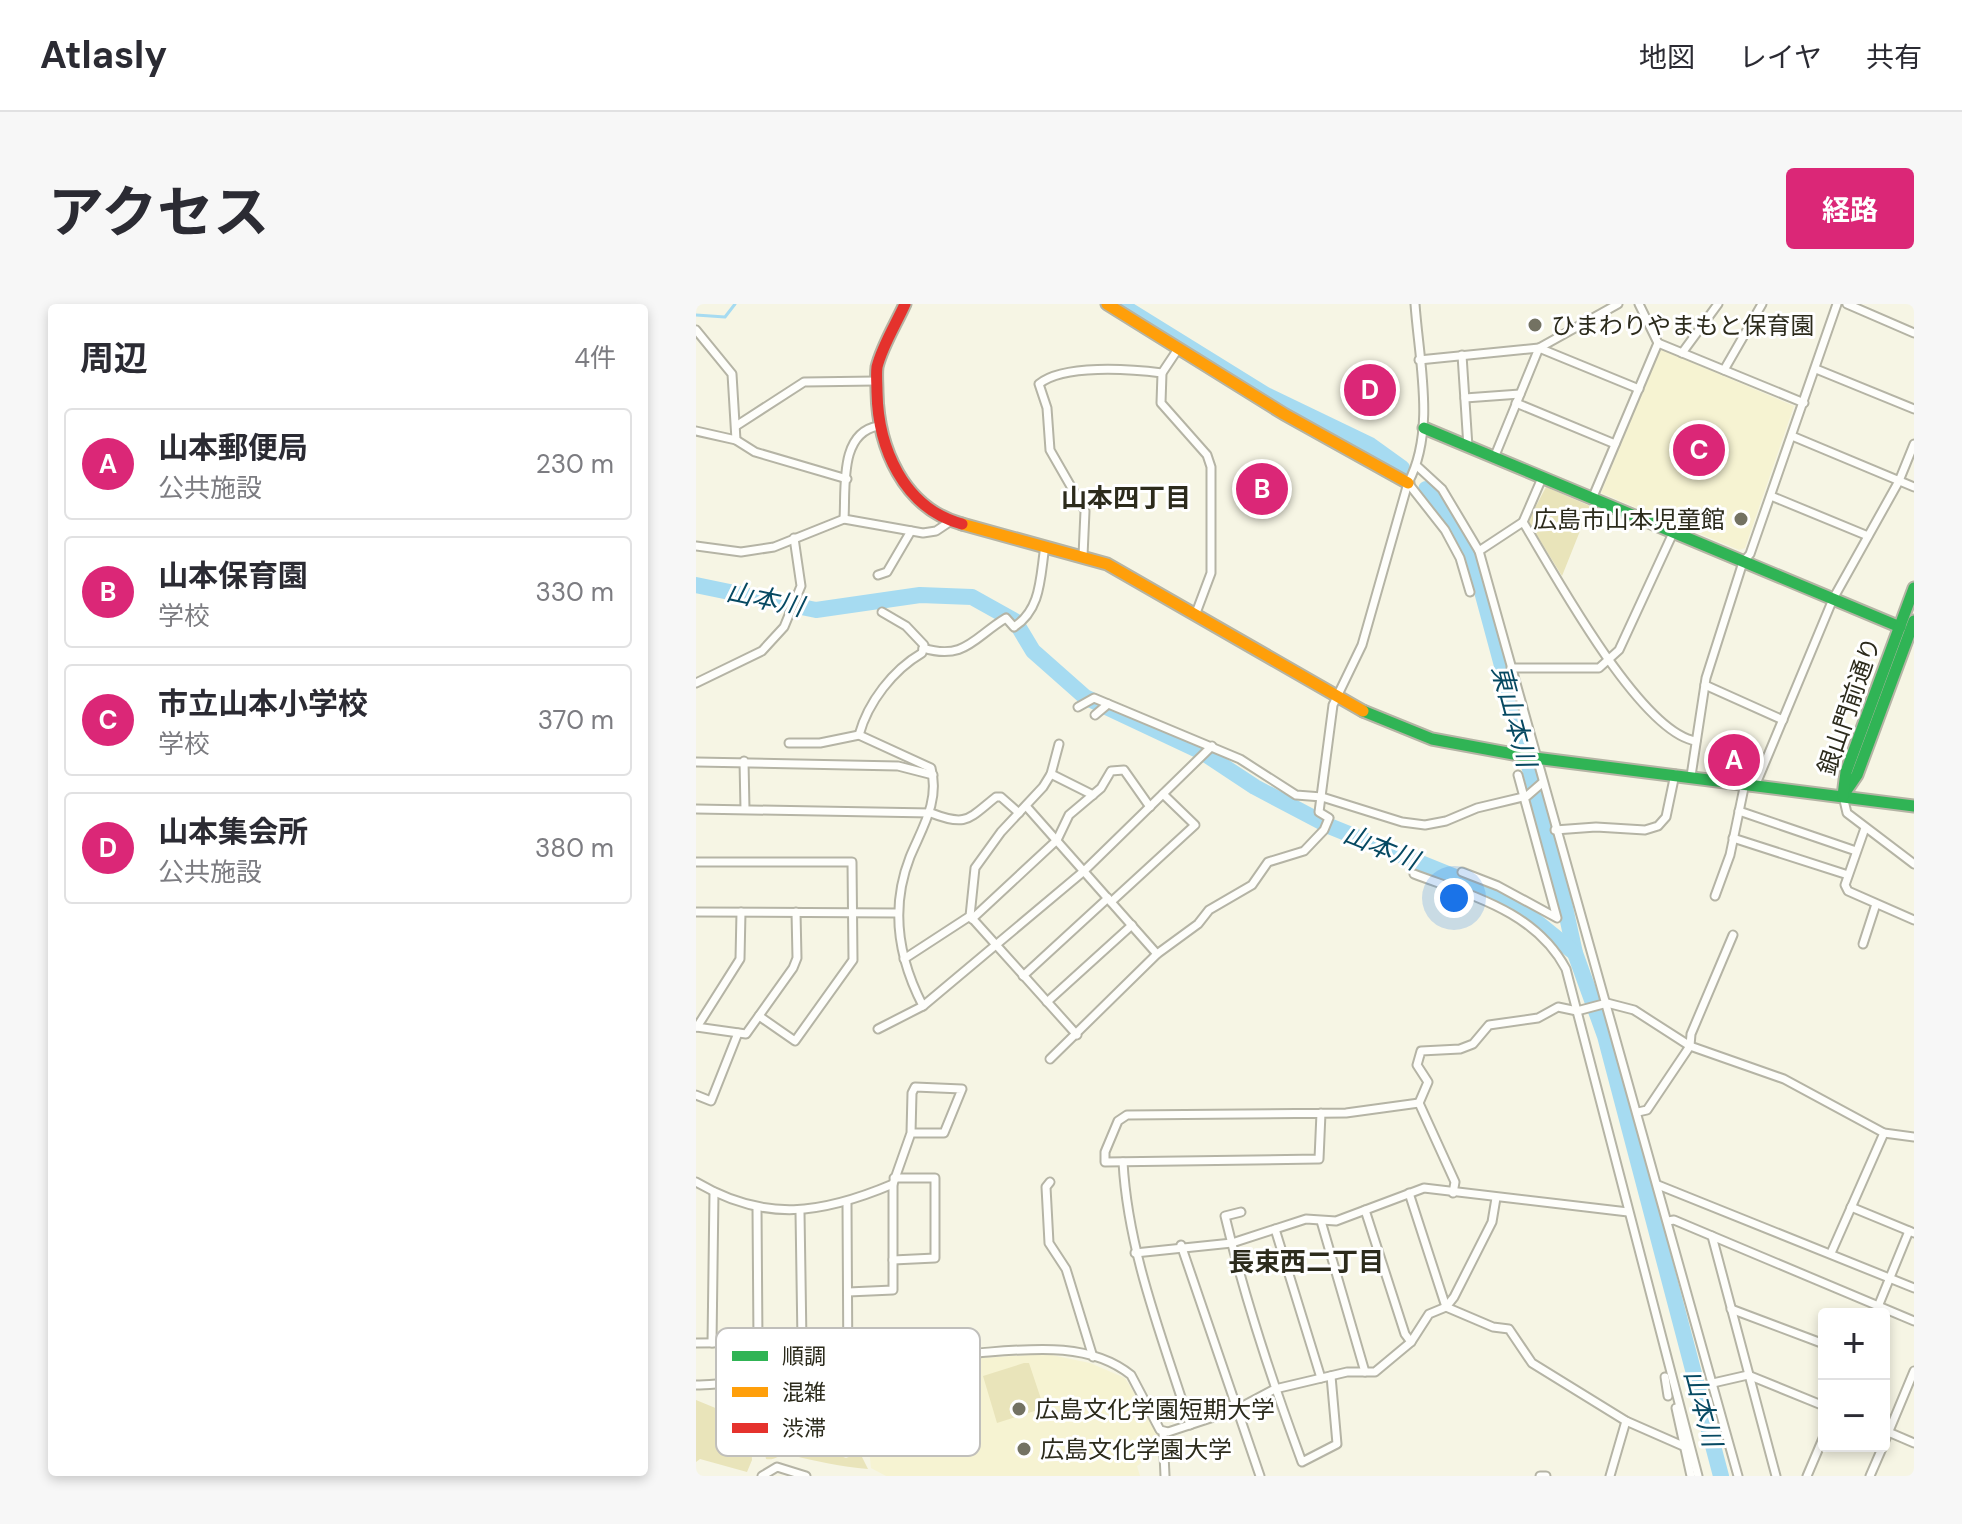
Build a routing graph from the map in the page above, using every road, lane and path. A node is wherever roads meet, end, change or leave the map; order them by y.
1 (905, 304) edge
2 (1107, 304) edge
3 (1415, 304) edge
4 (1618, 304) edge
5 (1639, 304) edge
6 (1718, 304) edge
7 (1762, 304) edge
8 (1837, 304) edge
9 (1847, 304) edge
10 (1604, 307) edge
11 (696, 330) edge
12 (1914, 333) edge
13 (1658, 343) junction
14 (1539, 348) junction
15 (1178, 349) junction
16 (1682, 353) junction
17 (1462, 355) junction
18 (1419, 360) junction
19 (1816, 369) junction
20 (1724, 370) junction
21 (1162, 373) junction
22 (876, 381) junction
23 (1639, 389) junction
24 (1465, 398) junction
25 (1518, 398) junction
26 (1804, 403) junction
27 (1914, 409) edge
28 (736, 426) junction
29 (878, 426) junction
30 (1424, 428) junction
31 (696, 431) edge
32 (1792, 436) junction
33 (736, 440) junction
34 (1615, 444) junction
35 (1914, 444) edge
36 (1468, 447) junction
37 (1494, 458) junction
38 (1417, 466) junction
39 (1542, 478) junction
40 (847, 479) junction
41 (1899, 481) junction
42 (1408, 483) junction
43 (1914, 487) edge
44 (1771, 496) junction
45 (1592, 499) junction
46 (844, 519) junction
47 (951, 521) junction
48 (1523, 522) junction
49 (911, 531) junction
50 (1673, 533) junction
51 (1868, 536) junction
52 (794, 538) junction
53 (696, 546) edge
54 (1045, 546) junction
55 (1479, 551) junction
56 (1083, 556) junction
57 (1743, 562) junction
58 (878, 575) dead end
59 (1914, 588) edge
60 (1470, 592) dead end
61 (1833, 599) junction
62 (882, 612) dead end
63 (1196, 613) junction
64 (1909, 628) edge
65 (923, 648) junction
66 (1610, 661) junction
67 (1511, 668) junction
68 (696, 683) edge
69 (1705, 685) junction
70 (1338, 696) junction
71 (1108, 704) junction
72 (1078, 707) dead end
73 (1095, 715) dead end
74 (1783, 720) junction
75 (859, 735) junction
76 (1696, 741) junction
77 (789, 743) dead end
78 (1059, 744) dead end
79 (1212, 746) junction
80 (1533, 758) junction
81 (744, 761) junction
82 (696, 762) edge
83 (1051, 774) junction
84 (1675, 774) junction
85 (933, 775) junction
86 (1518, 775) dead end
87 (1691, 776) junction
88 (1542, 783) junction
89 (1751, 784) junction
90 (1163, 794) junction
91 (1093, 795) junction
92 (1525, 796) junction
93 (1843, 796) junction
94 (1322, 797) junction
95 (1026, 806) junction
96 (1914, 806) edge
97 (1150, 807) junction
98 (696, 809) edge
99 (745, 809) junction
100 (1739, 811) junction
101 (931, 813) junction
102 (1019, 813) junction
103 (1865, 828) junction
104 (1555, 830) junction
105 (1733, 838) junction
106 (1057, 840) junction
107 (1856, 851) junction
108 (696, 862) edge
109 (1914, 864) edge
110 (1084, 871) junction
111 (1462, 872) dead end
112 (1414, 874) dead end
113 (1848, 875) junction
114 (1715, 896) dead end
115 (1110, 900) junction
116 (1876, 904) junction
117 (696, 912) edge
118 (741, 912) junction
119 (796, 912) junction
120 (852, 912) junction
121 (897, 913) junction
122 (971, 917) junction
123 (1914, 920) edge
124 (1132, 925) junction
125 (1733, 935) dead end
126 (1863, 944) dead end
127 (995, 945) junction
128 (1157, 954) junction
129 (904, 959) junction
130 (1023, 976) junction
131 (1047, 1002) junction
132 (1607, 1003) junction
133 (923, 1006) junction
134 (1577, 1011) junction
135 (759, 1016) junction
136 (696, 1027) edge
137 (878, 1029) dead end
138 (738, 1033) junction
139 (1077, 1035) junction
140 (1690, 1046) junction
141 (1050, 1059) dead end
142 (696, 1095) edge
143 (1419, 1103) junction
144 (1638, 1112) junction
145 (1321, 1113) junction
146 (911, 1133) junction
147 (1884, 1133) junction
148 (1914, 1137) edge
149 (1123, 1162) junction
150 (894, 1181) junction
151 (696, 1182) edge
152 (1050, 1182) dead end
153 (1658, 1185) junction
154 (714, 1192) junction
155 (1409, 1193) junction
156 (1453, 1193) junction
157 (1496, 1198) junction
158 (847, 1203) junction
159 (757, 1207) junction
160 (1851, 1207) junction
161 (1365, 1210) junction
162 (800, 1212) junction
163 (1241, 1212) dead end
164 (1628, 1212) junction
165 (1321, 1221) junction
166 (1668, 1221) junction
167 (1275, 1229) junction
168 (1912, 1232) edge
169 (1712, 1236) junction
170 (1232, 1243) junction
171 (1181, 1245) junction
172 (1135, 1253) junction
173 (1831, 1253) junction
174 (893, 1260) junction
175 (1890, 1279) junction
176 (1914, 1288) edge
177 (848, 1292) junction
178 (1446, 1307) junction
179 (1873, 1308) edge
180 (1878, 1308) edge
181 (1731, 1309) junction
182 (1890, 1314) edge
183 (1914, 1321) edge
184 (758, 1328) edge
185 (802, 1328) edge
186 (848, 1328) edge
187 (1411, 1342) junction
188 (1818, 1342) edge
189 (696, 1343) edge
190 (712, 1343) junction
191 (716, 1343) edge
192 (980, 1353) edge
193 (1093, 1357) junction
194 (1914, 1371) edge
195 (1365, 1372) junction
196 (1748, 1375) junction
197 (1331, 1376) junction
198 (1665, 1377) dead end
199 (1321, 1378) junction
200 (1713, 1383) junction
201 (716, 1384) edge
202 (696, 1385) edge
203 (1275, 1389) junction
204 (1672, 1394) junction
205 (1818, 1404) edge
206 (1235, 1410) junction
207 (1626, 1421) junction
208 (1890, 1423) edge
209 (1190, 1425) junction
210 (1163, 1432) junction
211 (1890, 1434) edge
212 (1914, 1443) edge
213 (1683, 1446) junction
214 (1818, 1450) edge
215 (1880, 1452) edge
216 (762, 1476) edge
217 (806, 1476) edge
218 (1165, 1476) edge
219 (1260, 1476) edge
220 (1610, 1476) edge
221 (1691, 1476) edge
222 (1698, 1476) edge
223 (1738, 1476) edge
224 (1776, 1476) edge
225 (1807, 1476) edge
226 (1870, 1476) edge

1 - 22 street
2 - 15 street
3 - 18 street
4 - 10 street
5 - 13 street
6 - 16 street
7 - 20 street
8 - 19 street
9 - 12 street
10 - 14 street
11 - 28 street
13 - 16 street
13 - 23 street
14 - 17 street
14 - 23 street
14 - 25 street
15 - 21 street
15 - 42 street
16 - 20 street
17 - 18 street
17 - 24 street
18 - 30 street
19 - 26 street
19 - 27 street
20 - 26 street
21 - 56 street
21 - 63 street
22 - 28 street
22 - 29 street
23 - 34 street
24 - 25 street
24 - 36 street
25 - 34 street
25 - 37 street
26 - 32 street
28 - 33 street
29 - 40 street
29 - 47 street
30 - 36 street
30 - 38 street
31 - 33 street
32 - 41 street
32 - 44 street
33 - 40 street
34 - 45 street
35 - 41 street
36 - 37 street
37 - 39 street
38 - 42 street
38 - 55 street
39 - 45 street
39 - 48 street
40 - 46 street
41 - 43 street
41 - 51 street
42 - 60 street
42 - 70 street
44 - 51 street
44 - 57 street
45 - 50 street
46 - 49 street
46 - 52 street
47 - 49 street
47 - 54 street
48 - 55 street
48 - 66 street
49 - 58 street
50 - 57 street
50 - 66 street
51 - 61 street
52 - 53 street
52 - 68 street
54 - 56 street
54 - 65 street
55 - 67 street
56 - 63 street
57 - 61 street
57 - 69 street
59 - 64 street, 銀山門前通り
61 - 64 street
61 - 74 street
62 - 65 street
63 - 70 street
64 - 93 street, 銀山門前通り
65 - 75 street
66 - 67 street
66 - 76 street
67 - 80 street
69 - 74 street
69 - 76 street
70 - 80 street
70 - 94 street
71 - 72 street
71 - 73 street
71 - 79 street
74 - 89 street
75 - 77 street
75 - 85 street
76 - 87 street
78 - 83 street
79 - 90 street
79 - 94 street
80 - 84 street
80 - 88 street
81 - 82 street
81 - 85 street
81 - 99 street
83 - 91 street
83 - 95 street
84 - 87 street
84 - 104 street
85 - 101 street
86 - 92 street
87 - 89 street
88 - 92 street
88 - 104 street
89 - 93 street
89 - 100 street
90 - 97 street
90 - 115 street
91 - 97 street
91 - 106 street
92 - 94 street
92 - 111 street
93 - 96 street
93 - 103 street
94 - 128 street
95 - 102 street
95 - 106 street
97 - 110 street
98 - 99 street
99 - 101 street
100 - 105 street
100 - 107 street
101 - 102 street
101 - 121 street
102 - 122 street
103 - 107 street
103 - 109 street
104 - 132 street
105 - 113 street
105 - 114 street
106 - 110 street
106 - 122 street
107 - 113 street
108 - 120 street
110 - 115 street
110 - 127 street
112 - 134 street
113 - 116 street
115 - 124 street
115 - 130 street
116 - 123 street
116 - 126 street
117 - 118 street
118 - 119 street
118 - 136 street
119 - 120 street
119 - 135 street
120 - 121 street
120 - 135 street
121 - 129 street
122 - 127 street
122 - 129 street
124 - 128 street
124 - 131 street
125 - 140 street
127 - 130 street
127 - 133 street
128 - 139 street
129 - 133 street
130 - 131 street
131 - 139 street
132 - 134 street
132 - 140 street
132 - 144 street
133 - 137 street
134 - 143 street
134 - 164 street
135 - 138 street
136 - 138 street
138 - 142 street
139 - 141 street
140 - 144 street
140 - 147 street
143 - 145 street
143 - 156 street
144 - 153 street
145 - 149 street
145 - 149 street
146 - 146 street
146 - 150 street
147 - 148 street
147 - 160 street
149 - 172 street
150 - 158 street
150 - 174 street
150 - 174 street
151 - 154 street
152 - 193 street
153 - 166 street
153 - 173 street
154 - 159 street
154 - 190 street
155 - 156 street
155 - 161 street
155 - 178 street
156 - 157 street
157 - 164 street
157 - 178 street
158 - 162 street
158 - 177 street
159 - 162 street
159 - 184 street
160 - 168 street
160 - 173 street
161 - 165 street
161 - 187 street
162 - 185 street
163 - 170 street
164 - 204 street
165 - 167 street
165 - 195 street
166 - 169 street
166 - 200 street
167 - 170 street
167 - 199 street
168 - 175 street
169 - 179 street
169 - 181 street
170 - 171 street
170 - 203 street
171 - 172 street
171 - 206 street
172 - 209 street
173 - 175 street
174 - 177 street
175 - 176 street
175 - 180 street
177 - 186 street
178 - 187 street
178 - 207 street
181 - 188 street
181 - 196 street
182 - 183 street
187 - 195 street
189 - 190 street
190 - 191 street
192 - 193 street
193 - 210 street
194 - 208 street
195 - 197 street
196 - 200 street
196 - 205 street
196 - 224 street
197 - 199 street
197 - 203 street
198 - 204 street
199 - 203 street
200 - 223 street
201 - 202 street
203 - 206 street
204 - 213 street
204 - 222 street
206 - 209 street
206 - 219 street
207 - 213 street
207 - 220 street
209 - 210 street
210 - 218 street
211 - 212 street
213 - 221 street
214 - 225 street
215 - 226 street
216 - 217 street

